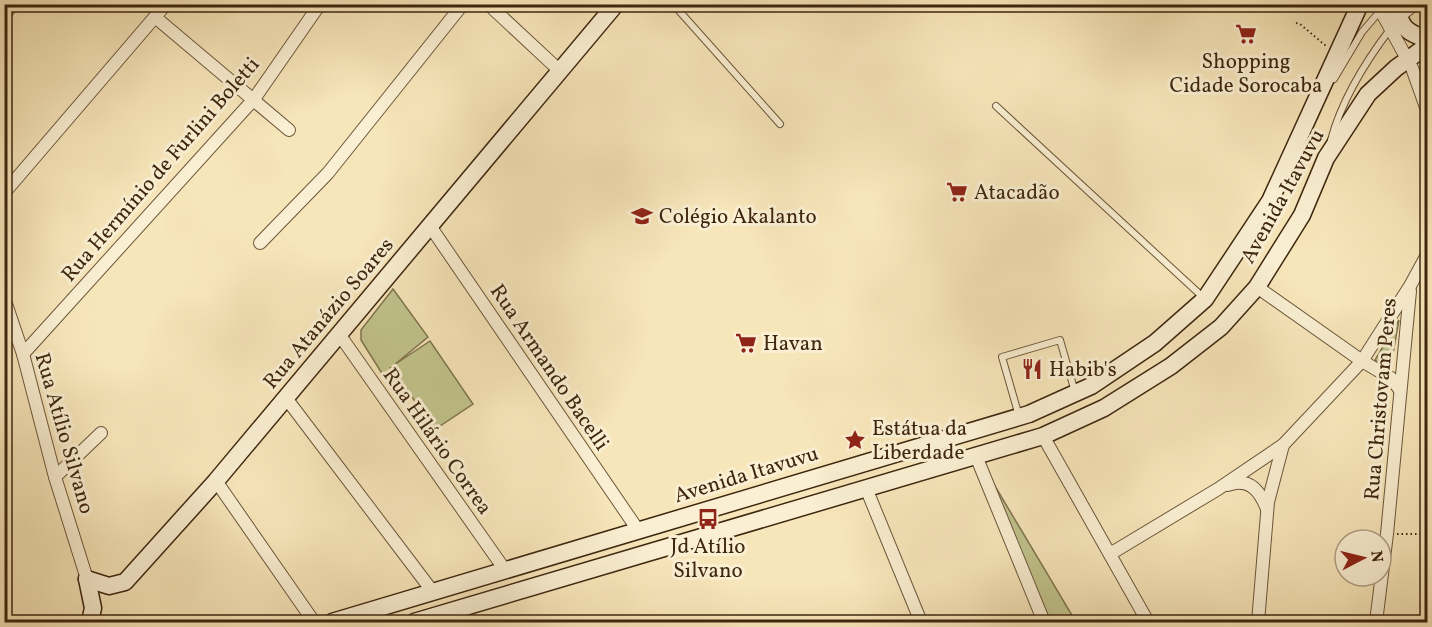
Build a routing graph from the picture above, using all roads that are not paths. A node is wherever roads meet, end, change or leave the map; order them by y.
1 (13, 4) edge
2 (166, 4) edge
3 (320, 4) edge
4 (463, 4) edge
5 (488, 4) edge
6 (616, 4) edge
7 (674, 4) edge
8 (1360, 4) edge
9 (1419, 4) edge
10 (1388, 12) edge
11 (4, 15) edge
12 (155, 17) junction
13 (1428, 40) edge
14 (1428, 45) edge
15 (1407, 60) junction
16 (561, 72) junction
17 (254, 99) junction
18 (996, 106) dead end
19 (1428, 113) edge
20 (780, 124) dead end
21 (289, 130) dead end
22 (1326, 158) junction
23 (1288, 162) junction
24 (4, 193) edge
25 (430, 226) junction
26 (260, 243) dead end
27 (1428, 253) edge
28 (1410, 286) junction
29 (1257, 287) junction
30 (4, 298) edge
31 (1205, 299) junction
32 (339, 334) junction
33 (22, 354) junction
34 (1362, 361) junction
35 (1400, 390) junction
36 (1075, 393) junction
37 (286, 398) junction
38 (1019, 416) junction
39 (100, 433) dead end
40 (1043, 436) junction
41 (1283, 445) junction
42 (976, 456) junction
43 (883, 457) junction
44 (55, 477) junction
45 (216, 481) junction
46 (866, 488) junction
47 (1218, 489) junction
48 (1267, 509) junction
49 (638, 530) junction
50 (1110, 555) junction
51 (504, 570) junction
52 (87, 579) junction
53 (433, 592) junction
54 (471, 605) junction
55 (90, 622) edge
56 (314, 622) edge
57 (332, 622) edge
58 (414, 622) edge
59 (921, 622) edge
60 (1044, 622) edge
61 (1148, 622) edge
62 (1258, 622) edge
63 (1376, 622) edge

1 - 11 street
2 - 12 street
3 - 17 street, Rua Hermínio de Furlini Boletti
4 - 26 street
5 - 16 street
6 - 16 main road, Rua Atanázio Soares
7 - 20 lane
8 - 23 main road, Avenida Itavuvu
9 - 10 lane
10 - 13 main road
10 - 15 street
10 - 22 lane
10 - 23 lane
12 - 17 street
12 - 24 street
14 - 15 main road, Avenida Itavuvu
15 - 19 street
15 - 22 main road, Avenida Itavuvu
16 - 25 main road, Rua Atanázio Soares
17 - 21 street
17 - 33 street, Rua Hermínio de Furlini Boletti
18 - 31 lane
22 - 29 main road, Avenida Itavuvu
23 - 31 main road, Avenida Itavuvu
25 - 32 main road, Rua Atanázio Soares
25 - 49 street, Rua Armando Bacelli
27 - 28 street
28 - 34 street
28 - 35 street, Rua Christovam Peres
29 - 34 street
29 - 40 main road, Avenida Itavuvu
30 - 33 street, Rua Atílio Silvano
31 - 36 main road, Avenida Itavuvu
32 - 37 main road, Rua Atanázio Soares
32 - 51 street, Rua Hilário Correa
33 - 44 street, Rua Atílio Silvano
34 - 35 street
34 - 41 street
35 - 63 street, Rua Christovam Peres
36 - 38 main road, Avenida Itavuvu
36 - 38 lane
37 - 45 main road, Rua Atanázio Soares
37 - 53 street
38 - 40 main road
38 - 43 main road, Avenida Itavuvu
39 - 44 street
40 - 42 main road, Avenida Itavuvu
40 - 50 street
41 - 47 street
41 - 48 street
42 - 46 main road, Avenida Itavuvu
42 - 60 street
43 - 46 main road
43 - 49 main road, Avenida Itavuvu
44 - 52 street, Rua Atílio Silvano
45 - 52 main road, Rua Atanázio Soares
45 - 56 street
46 - 54 main road, Avenida Itavuvu
46 - 59 street
47 - 48 street
47 - 50 street
48 - 62 street
49 - 51 main road, Avenida Itavuvu
50 - 61 street
51 - 53 main road, Avenida Itavuvu
51 - 54 main road
52 - 55 main road
53 - 57 main road, Avenida Itavuvu
54 - 58 main road, Avenida Itavuvu

